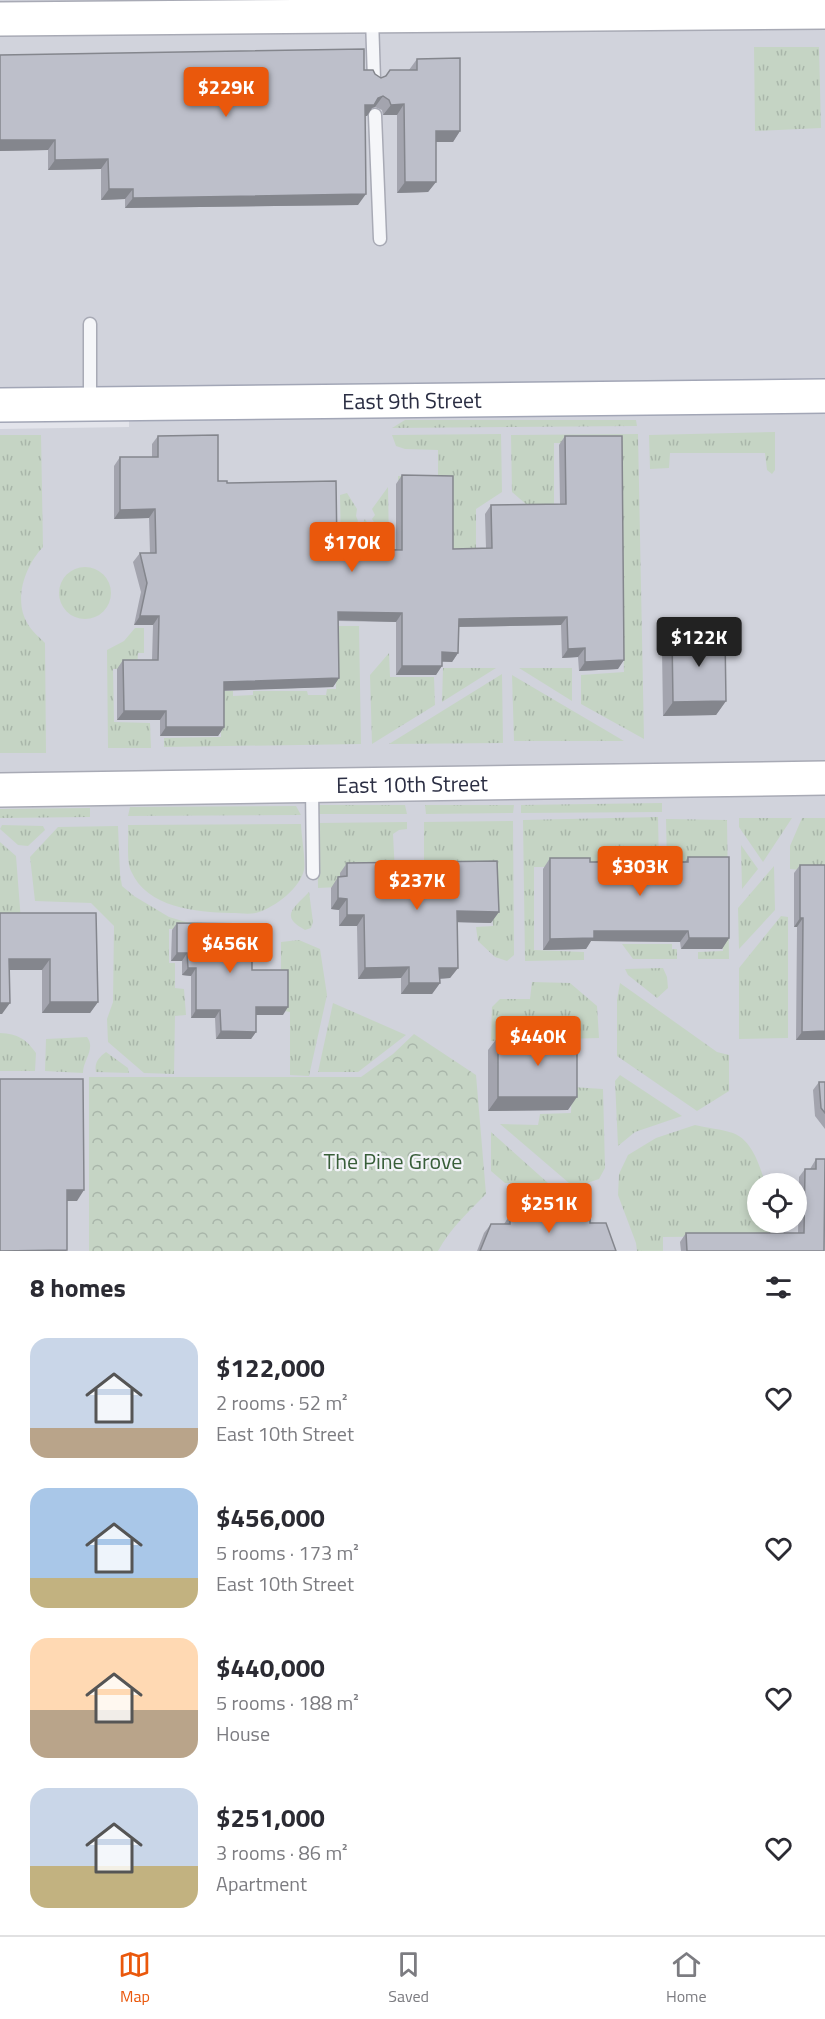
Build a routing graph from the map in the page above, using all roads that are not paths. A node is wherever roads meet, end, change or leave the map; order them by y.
1 (762, 6) edge
2 (825, 12) edge
3 (372, 16) junction
4 (0, 19) edge
5 (374, 80) edge
6 (375, 115) edge
7 (380, 239) dead end
8 (90, 324) dead end
9 (825, 396) edge
10 (90, 404) junction
11 (0, 405) edge
12 (825, 778) edge
13 (312, 786) junction
14 (0, 790) edge
15 (313, 873) dead end

1 - 2 main road
1 - 3 main road
3 - 4 main road
3 - 5 lane
6 - 7 lane
8 - 10 lane
9 - 10 main road, East 9th Street
10 - 11 main road, East 9th Street
12 - 13 main road, East 10th Street
13 - 14 main road, East 10th Street
13 - 15 lane

